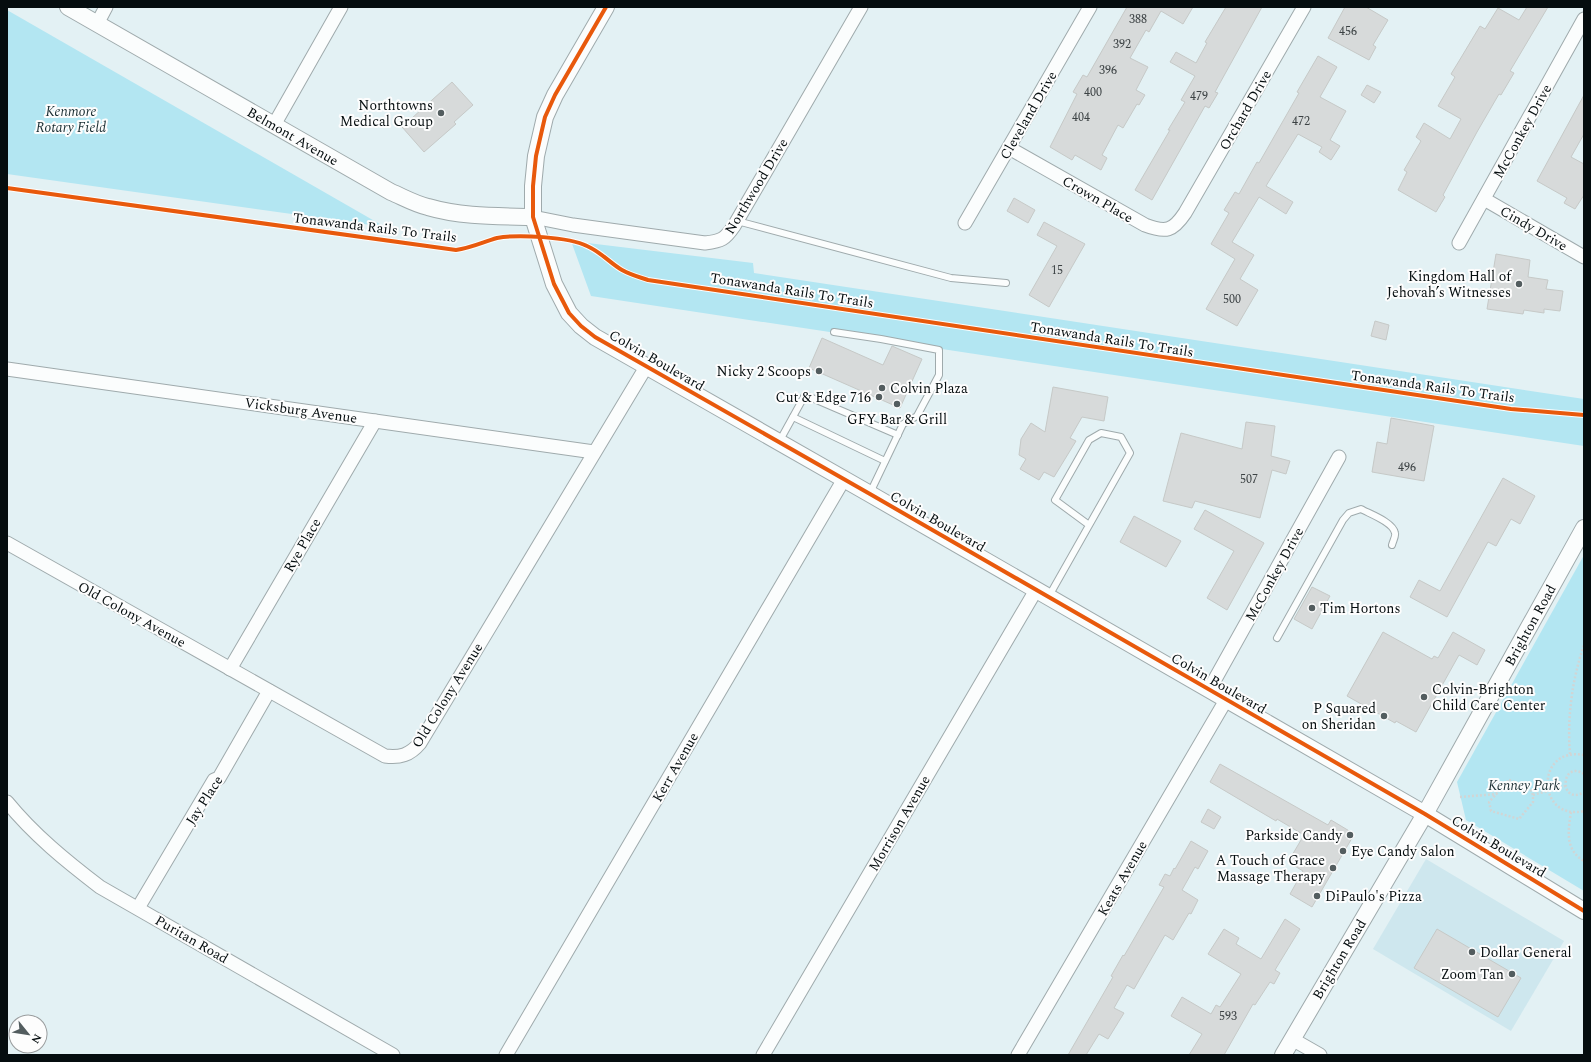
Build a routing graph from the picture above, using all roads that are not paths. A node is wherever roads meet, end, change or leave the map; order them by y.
1 (68, 7) edge
2 (106, 7) edge
3 (341, 7) edge
4 (606, 7) edge
5 (860, 7) edge
6 (1090, 7) edge
7 (1304, 7) edge
8 (1584, 19) edge
9 (97, 24) junction
10 (274, 125) junction
11 (1009, 148) junction
12 (1484, 199) junction
13 (1185, 213) joint
14 (533, 217) junction
15 (737, 221) junction
16 (965, 223) dead end
17 (1459, 243) dead end
18 (1584, 257) edge
19 (1006, 283) dead end
20 (834, 332) dead end
21 (646, 367) junction
22 (7, 369) edge
23 (793, 417) junction
24 (375, 421) junction
25 (898, 435) junction
26 (779, 442) junction
27 (594, 452) junction
28 (1339, 457) dead end
29 (885, 461) junction
30 (844, 479) junction
31 (870, 494) junction
32 (1089, 525) junction
33 (1584, 528) edge
34 (7, 543) edge
35 (1392, 545) dead end
36 (1042, 594) junction
37 (1277, 638) dead end
38 (230, 669) junction
39 (1209, 690) junction
40 (269, 691) junction
41 (1226, 700) junction
42 (7, 802) edge
43 (1425, 814) junction
44 (138, 908) junction
45 (1584, 911) edge
46 (1292, 1039) junction
47 (393, 1055) edge
48 (506, 1055) edge
49 (763, 1055) edge
50 (1018, 1055) edge
51 (1283, 1055) edge
52 (1320, 1055) edge

1 - 9 street, Belmont Avenue
2 - 9 street
3 - 10 street
4 - 14 street, Colvin Boulevard
5 - 15 street, Northwood Drive
6 - 11 street, Cleveland Drive
7 - 13 street, Orchard Drive
8 - 12 street, McConkey Drive
9 - 10 street, Belmont Avenue
10 - 14 street, Belmont Avenue
11 - 13 street, Crown Place
11 - 16 street, Cleveland Drive
12 - 17 street, McConkey Drive
12 - 18 street, Cindy Drive
14 - 15 street, Northwood Drive
14 - 21 street, Colvin Boulevard
15 - 19 lane
20 - 25 lane
21 - 26 street, Colvin Boulevard
21 - 27 street, Old Colony Avenue
22 - 24 street, Vicksburg Avenue
23 - 25 lane
23 - 26 lane
23 - 29 lane
24 - 27 street, Vicksburg Avenue
24 - 38 street, Rye Place
25 - 29 lane
26 - 30 street, Colvin Boulevard
27 - 40 street, Old Colony Avenue
28 - 39 street, McConkey Drive
29 - 31 lane
30 - 31 street, Colvin Boulevard
30 - 48 street, Kerr Avenue
31 - 36 street, Colvin Boulevard
32 - 32 lane
32 - 36 lane
33 - 43 street, Brighton Road
34 - 38 street, Old Colony Avenue
35 - 37 lane
36 - 39 street, Colvin Boulevard
36 - 49 street, Morrison Avenue
38 - 40 street, Old Colony Avenue
39 - 41 street, Colvin Boulevard
40 - 44 street, Jay Place
41 - 43 street, Colvin Boulevard
41 - 50 street, Keats Avenue
42 - 44 street, Puritan Road
43 - 45 street, Colvin Boulevard
43 - 46 street, Brighton Road
44 - 47 street, Puritan Road
46 - 51 street, Brighton Road
46 - 52 street

